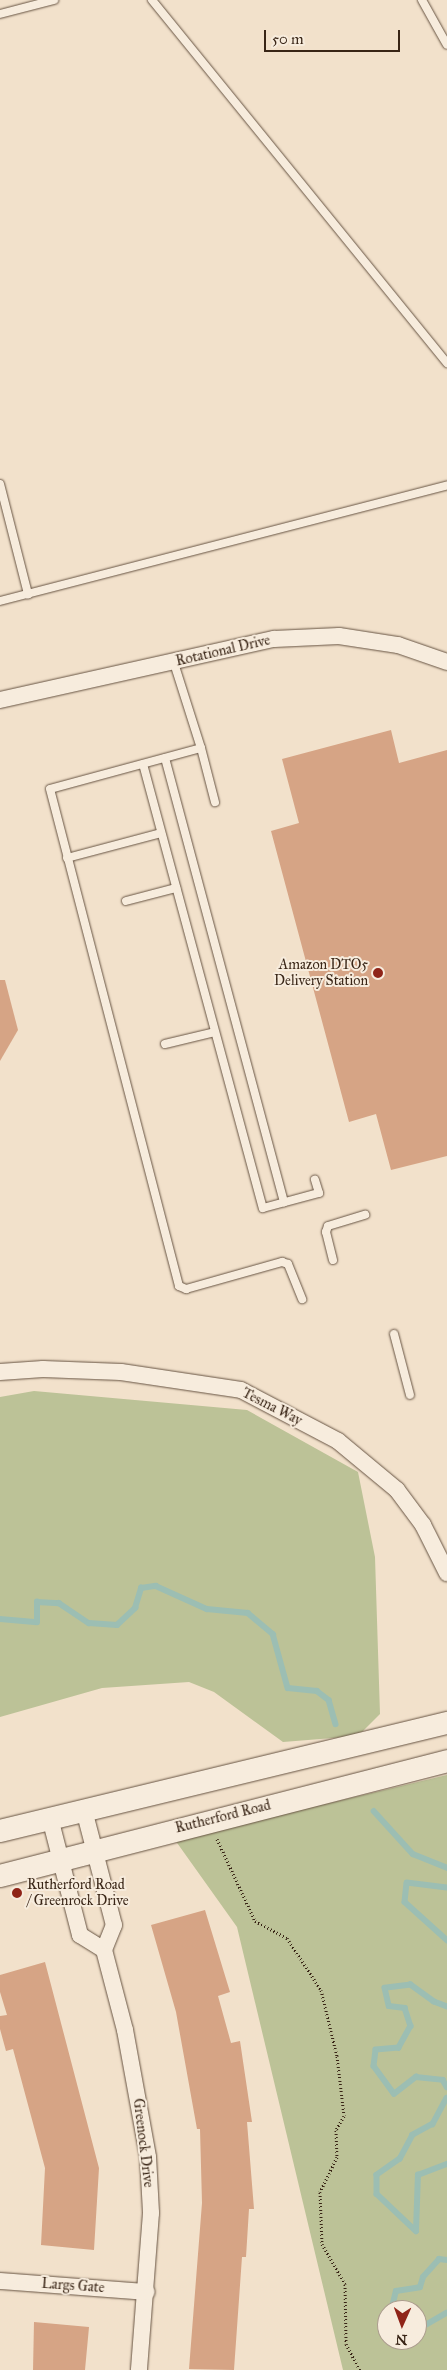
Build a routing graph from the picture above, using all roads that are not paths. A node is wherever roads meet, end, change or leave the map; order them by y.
1 (54, 0) edge
2 (152, 0) edge
3 (422, 0) edge
4 (0, 14) edge
5 (447, 45) edge
6 (447, 364) edge
7 (0, 484) edge
8 (447, 485) edge
9 (28, 594) junction
10 (0, 601) edge
11 (174, 662) junction
12 (447, 662) edge
13 (0, 700) edge
14 (201, 748) junction
15 (165, 758) junction
16 (143, 764) junction
17 (215, 802) dead end
18 (161, 833) junction
19 (67, 858) junction
20 (176, 888) junction
21 (126, 901) dead end
22 (215, 1032) junction
23 (165, 1044) dead end
24 (315, 1180) dead end
25 (284, 1202) junction
26 (365, 1215) dead end
27 (333, 1260) dead end
28 (302, 1299) dead end
29 (394, 1334) dead end
30 (0, 1372) edge
31 (410, 1395) dead end
32 (447, 1573) edge
33 (447, 1723) edge
34 (447, 1761) edge
35 (84, 1810) junction
36 (50, 1818) junction
37 (0, 1831) edge
38 (94, 1850) junction
39 (61, 1860) junction
40 (0, 1876) edge
41 (104, 1950) junction
42 (0, 2281) edge
43 (147, 2292) junction
44 (139, 2370) edge

1 - 4 lane
2 - 6 lane
3 - 5 lane
7 - 9 lane
8 - 9 lane
9 - 10 lane
11 - 12 street, Rotational Drive
11 - 13 street, Rotational Drive
11 - 14 lane
14 - 15 lane
14 - 17 lane
15 - 16 lane
15 - 25 lane
16 - 18 lane
16 - 19 lane
18 - 19 lane
18 - 20 lane
19 - 28 lane
20 - 21 lane
20 - 22 lane
22 - 23 lane
22 - 25 lane
24 - 25 lane
26 - 27 lane
29 - 31 lane
30 - 32 street, Tesma Way
33 - 35 main road
34 - 38 main road, Rutherford Road
35 - 36 main road
35 - 38 street
36 - 37 main road
36 - 39 street
38 - 39 main road, Rutherford Road
38 - 41 street
39 - 40 main road, Rutherford Road
39 - 41 street
41 - 43 street, Greenock Drive
42 - 43 street, Largs Gate
43 - 44 street, Greenock Drive

